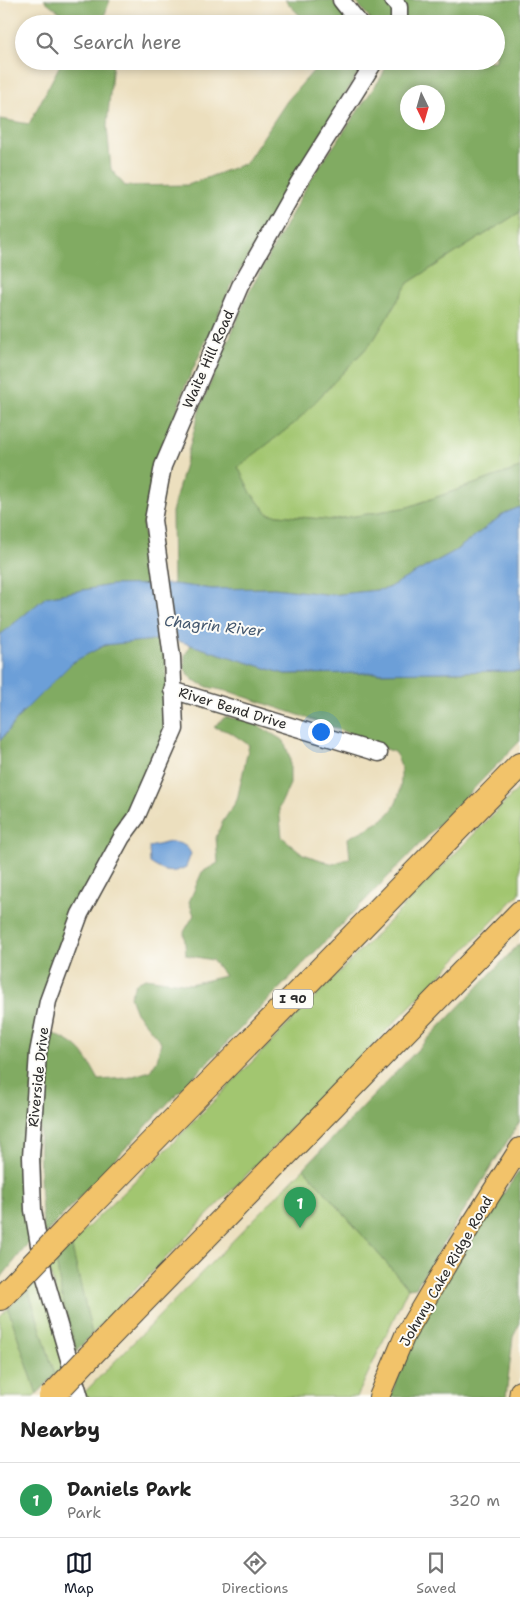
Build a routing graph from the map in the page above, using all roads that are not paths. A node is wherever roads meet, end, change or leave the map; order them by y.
1 (341, 0) edge
2 (393, 0) edge
3 (353, 15) edge
4 (399, 15) edge
5 (369, 70) edge
6 (172, 690) junction
7 (379, 753) dead end
8 (520, 765) edge
9 (520, 913) edge
10 (520, 1148) edge
11 (0, 1298) edge
12 (520, 1391) edge
13 (51, 1397) edge
14 (80, 1397) edge
15 (379, 1397) edge
16 (519, 1397) edge

1 - 3 street
2 - 4 street
5 - 6 street, Waite Hill Road
6 - 7 street, River Bend Drive
6 - 14 street, Riverside Drive
8 - 11 highway, I 90, bridge
9 - 13 highway, bridge
10 - 15 main road, Johnny Cake Ridge Road
12 - 16 main road

